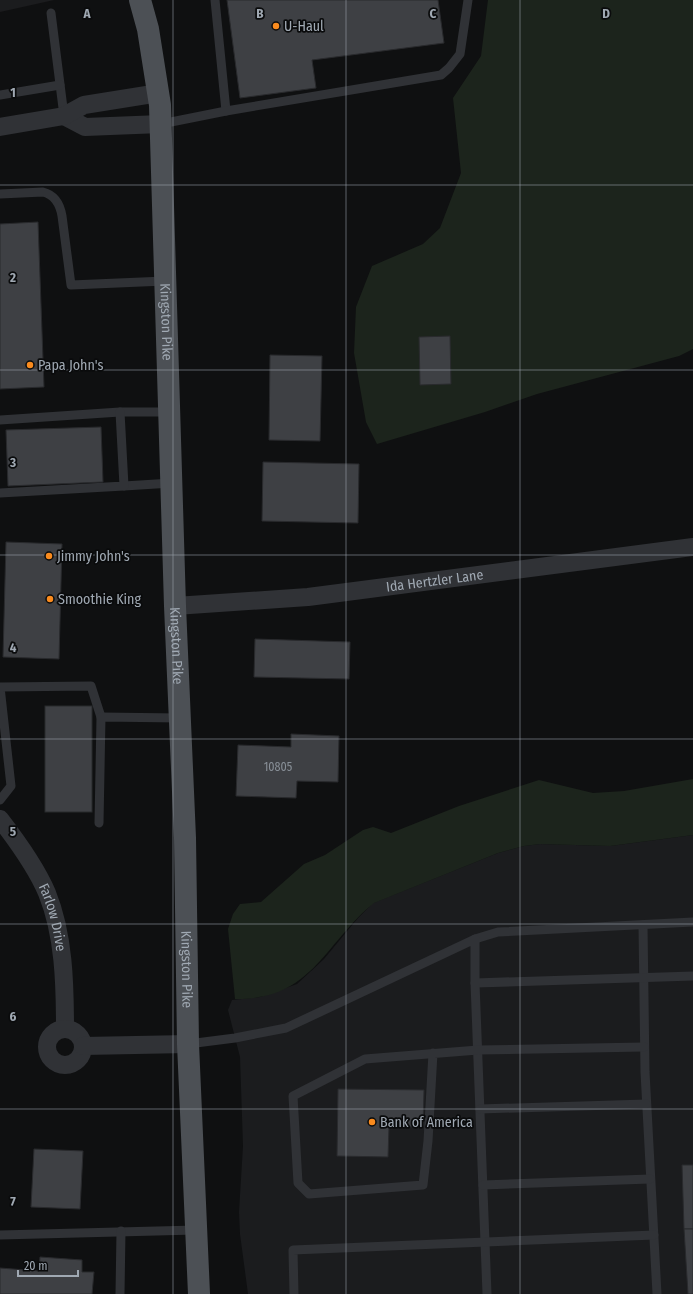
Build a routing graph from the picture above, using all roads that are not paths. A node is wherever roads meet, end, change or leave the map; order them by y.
1 (140, 0) edge
2 (215, 0) edge
3 (468, 0) edge
4 (51, 13) dead end
5 (60, 85) junction
6 (159, 93) junction
7 (0, 95) edge
8 (226, 111) junction
9 (64, 116) junction
10 (161, 124) junction
11 (0, 127) edge
12 (0, 194) edge
13 (167, 281) junction
14 (120, 412) junction
15 (170, 412) junction
16 (0, 420) edge
17 (172, 483) junction
18 (124, 486) junction
19 (0, 493) edge
20 (693, 547) edge
21 (175, 606) junction
22 (101, 717) junction
23 (180, 718) junction
24 (0, 800) edge
25 (0, 819) edge
26 (99, 822) dead end
27 (693, 922) edge
28 (643, 925) junction
29 (475, 940) junction
30 (693, 976) edge
31 (644, 978) junction
32 (475, 983) junction
33 (65, 1029) junction
34 (188, 1044) junction
35 (83, 1046) junction
36 (644, 1047) junction
37 (478, 1050) junction
38 (433, 1053) junction
39 (646, 1104) junction
40 (480, 1109) junction
41 (650, 1179) junction
42 (483, 1185) junction
43 (196, 1230) junction
44 (121, 1231) junction
45 (0, 1235) edge
46 (654, 1235) junction
47 (485, 1241) junction
48 (120, 1294) edge
49 (199, 1294) edge
50 (294, 1294) edge
51 (487, 1294) edge
52 (657, 1294) edge

1 - 6 main road, Kingston Pike
2 - 8 lane
3 - 8 lane
4 - 5 lane
5 - 7 lane
5 - 9 lane
6 - 9 street
6 - 10 main road, Kingston Pike
8 - 10 lane
9 - 10 street
9 - 11 street
10 - 13 main road, Kingston Pike
12 - 13 lane
13 - 15 main road, Kingston Pike
14 - 15 lane
14 - 16 lane
14 - 18 lane
15 - 17 main road, Kingston Pike
17 - 18 lane
17 - 21 main road, Kingston Pike
18 - 19 lane
20 - 21 street, Ida Hertzler Lane
21 - 23 main road, Kingston Pike
22 - 23 lane
22 - 24 lane
22 - 26 lane
23 - 34 main road, Kingston Pike
25 - 33 street, Farlow Drive
27 - 28 lane
28 - 29 lane
28 - 31 lane
29 - 32 lane
29 - 34 lane
30 - 31 lane
31 - 32 lane
31 - 36 lane
32 - 37 lane
33 - 35 street
33 - 35 street
34 - 35 street
34 - 43 main road, Kingston Pike
36 - 37 lane
36 - 39 lane
37 - 38 lane
37 - 40 lane
38 - 38 lane
39 - 40 lane
39 - 41 lane
40 - 42 lane
41 - 42 lane
41 - 46 lane
42 - 47 lane
43 - 44 lane
43 - 49 main road, Kingston Pike
44 - 45 lane
44 - 48 lane
46 - 47 lane
46 - 52 lane
47 - 50 lane
47 - 51 lane

